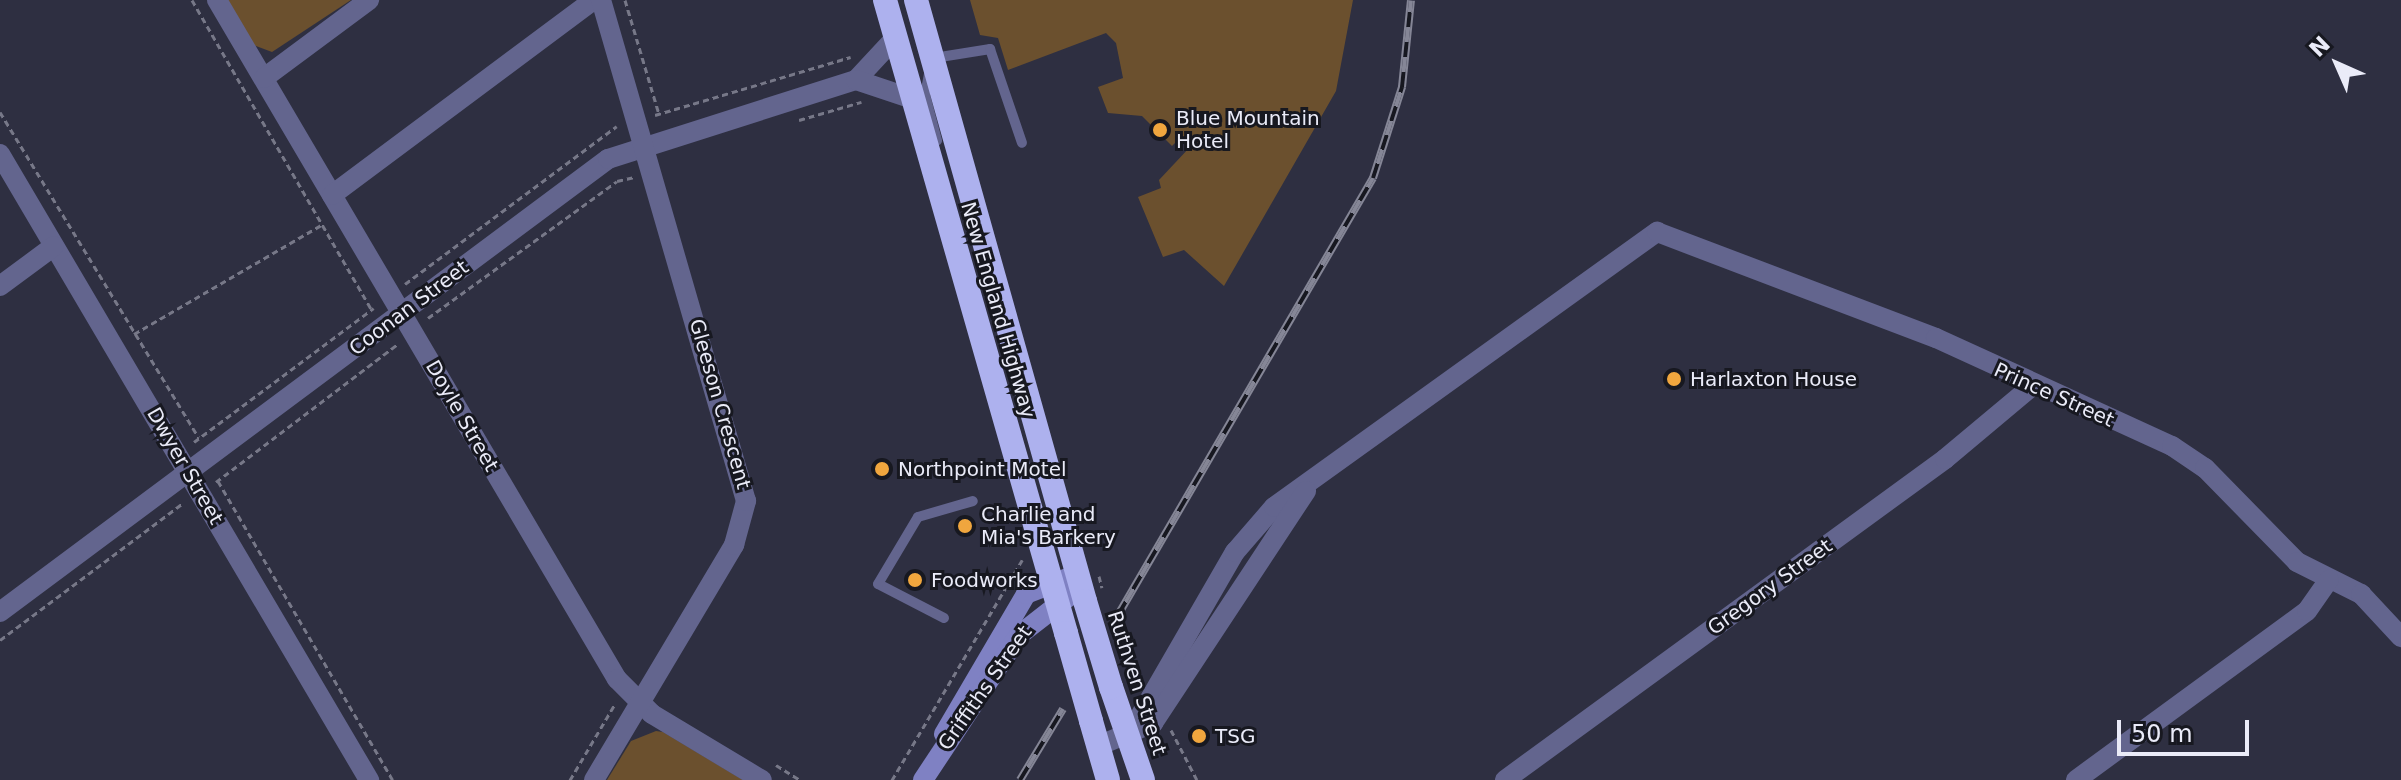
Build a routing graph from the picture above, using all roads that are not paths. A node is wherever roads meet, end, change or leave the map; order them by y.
1 (217, 0) edge
2 (369, 0) edge
3 (594, 0) edge
4 (601, 0) edge
5 (885, 0) edge
6 (918, 7) edge
7 (895, 38) junction
8 (932, 59) junction
9 (264, 78) junction
10 (856, 80) junction
11 (913, 99) junction
12 (645, 142) junction
13 (1022, 143) dead end
14 (0, 154) edge
15 (332, 195) junction
16 (944, 209) junction
17 (54, 246) junction
18 (0, 286) edge
19 (407, 323) junction
20 (2031, 387) junction
21 (189, 472) junction
22 (973, 501) dead end
23 (2329, 580) junction
24 (1082, 589) junction
25 (1054, 591) junction
26 (0, 612) edge
27 (944, 618) dead end
28 (2401, 637) edge
29 (640, 704) junction
30 (1128, 737) junction
31 (1098, 746) junction
32 (927, 772) edge
33 (369, 780) edge
34 (594, 780) edge
35 (762, 780) edge
36 (1108, 780) edge
37 (1143, 780) edge
38 (1505, 780) edge
39 (2076, 780) edge

1 - 9 street, Doyle Street
2 - 9 street
3 - 15 street
4 - 12 street, Gleeson Crescent
5 - 7 highway, New England Highway
6 - 7 highway
6 - 8 highway, New England Highway
7 - 8 lane
7 - 10 street
7 - 11 highway, New England Highway
8 - 13 lane
8 - 16 lane
8 - 24 highway, New England Highway
9 - 15 street, Doyle Street
10 - 11 street
10 - 12 street, Coonan Street
11 - 16 highway, New England Highway
12 - 19 street, Coonan Street
12 - 29 street, Gleeson Crescent
14 - 17 street, Dwyer Street
15 - 19 street, Doyle Street
16 - 25 highway, New England Highway
17 - 18 street
17 - 21 street, Dwyer Street
19 - 21 street, Coonan Street
19 - 29 street, Doyle Street
20 - 23 street, Prince Street
20 - 30 street, Prince Street
20 - 38 street, Gregory Street
21 - 26 street, Coonan Street
21 - 33 street, Dwyer Street
22 - 27 lane
23 - 28 street, Prince Street
23 - 39 street
24 - 25 main road, Griffiths Street
24 - 30 highway, Ruthven Street, bridge
25 - 31 highway, New England Highway, bridge
25 - 32 main road, Griffiths Street
29 - 34 street, Gleeson Crescent
29 - 35 street, Doyle Street
30 - 31 street
30 - 37 highway, Ruthven Street
31 - 36 highway

